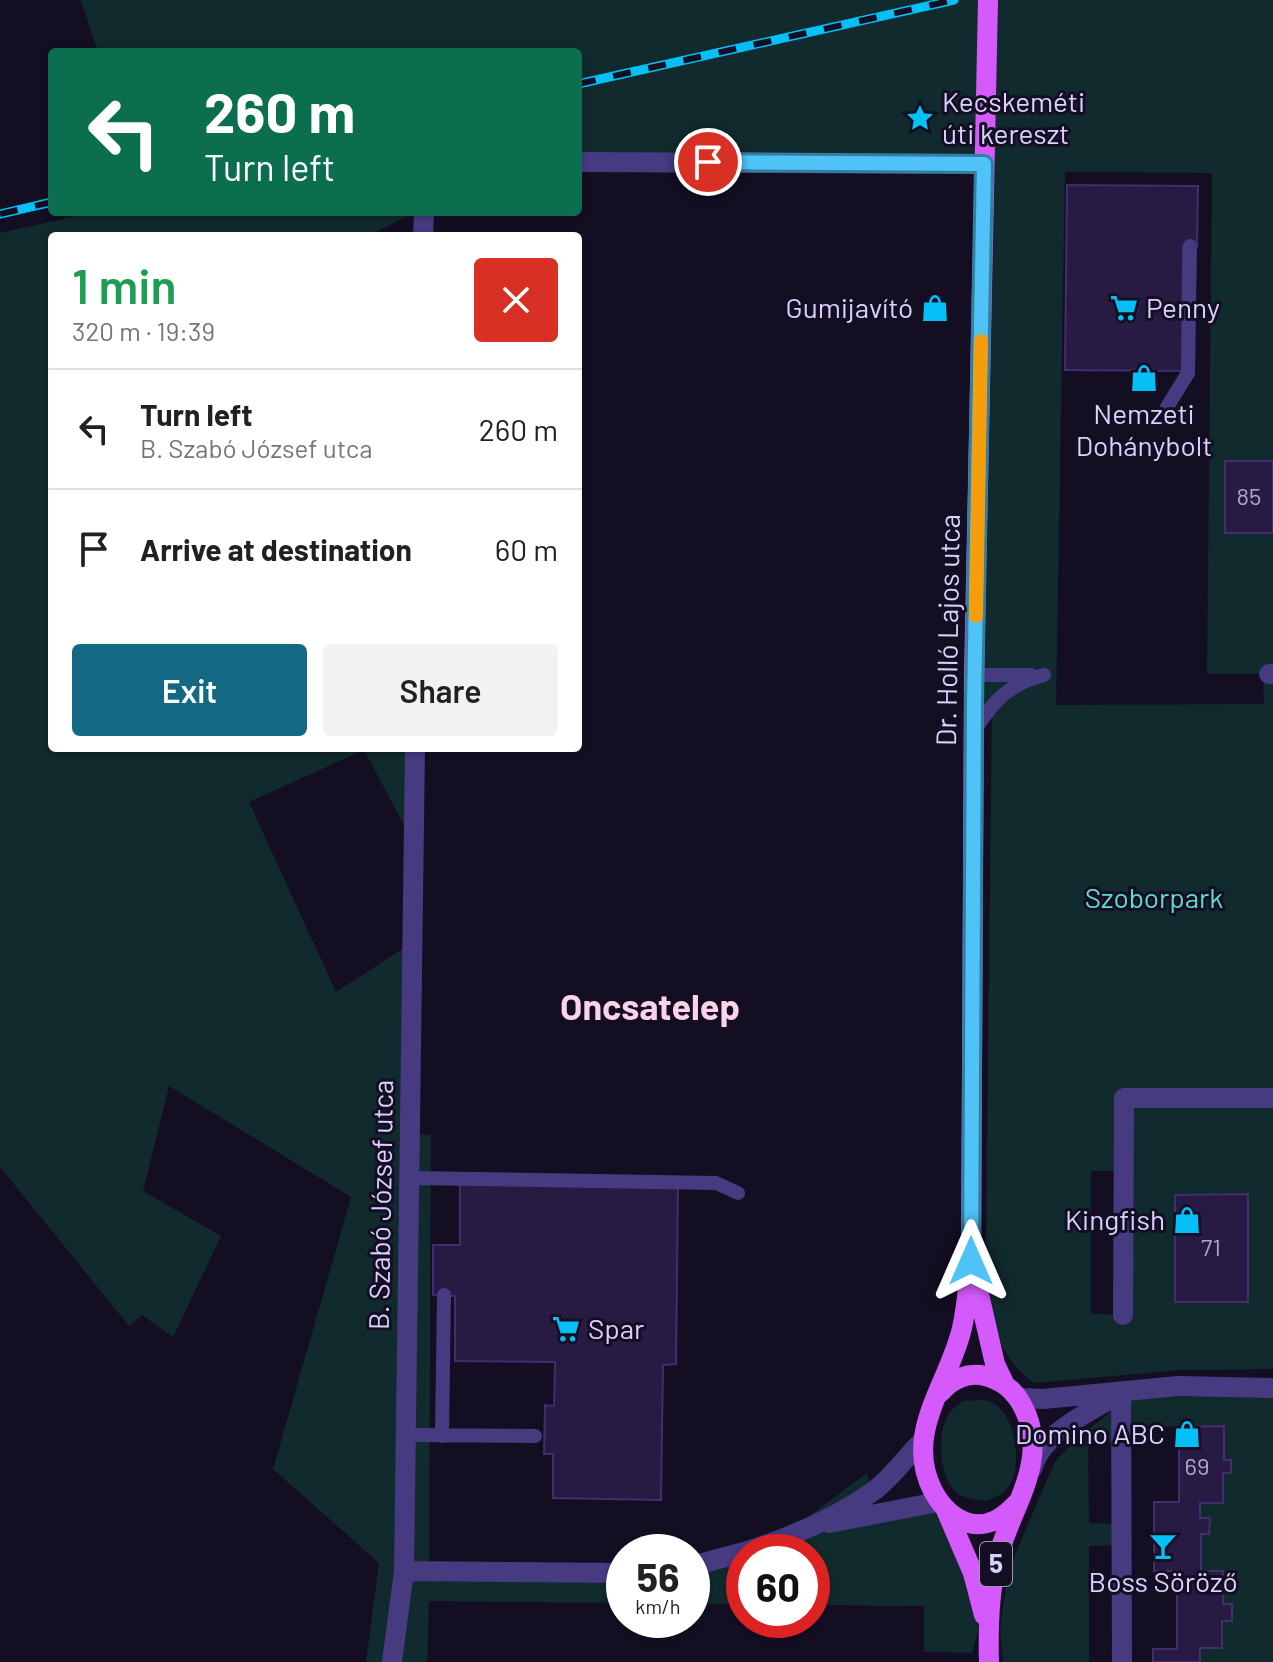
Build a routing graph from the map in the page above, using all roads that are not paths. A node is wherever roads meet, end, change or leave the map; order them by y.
1 (988, 0) edge
2 (582, 162) edge
3 (984, 164) junction
4 (1190, 246) dead end
5 (1167, 407) dead end
6 (974, 675) junction
7 (974, 732) junction
8 (415, 752) edge
9 (1273, 1098) edge
10 (411, 1178) junction
11 (738, 1193) dead end
12 (971, 1261) junction
13 (444, 1295) dead end
14 (1123, 1315) dead end
15 (1009, 1388) junction
16 (1273, 1388) edge
17 (1121, 1392) junction
18 (936, 1398) junction
19 (405, 1435) junction
20 (442, 1436) junction
21 (535, 1436) dead end
22 (923, 1440) junction
23 (1032, 1469) junction
24 (1017, 1503) junction
25 (942, 1506) junction
26 (813, 1526) junction
27 (795, 1534) edge
28 (404, 1571) junction
29 (606, 1573) edge
30 (988, 1629) junction
31 (392, 1662) edge
32 (989, 1662) edge
33 (1122, 1662) edge

1 - 3 main road, Dr. Holló Lajos utca / 5
2 - 3 street
3 - 6 main road, Dr. Holló Lajos utca / 5
4 - 5 lane
6 - 7 main road, Dr. Holló Lajos utca / 5
6 - 7 lane
7 - 12 main road, Dr. Holló Lajos utca / 5
8 - 10 street, B. Szabó József utca
9 - 14 street
10 - 11 lane
10 - 19 street, B. Szabó József utca
12 - 15 main road, 5
12 - 18 main road, 5
13 - 20 lane
15 - 17 street
15 - 18 main road
15 - 23 main road, 5
16 - 17 street
17 - 23 street
17 - 33 street
18 - 22 main road, 5
19 - 20 lane
19 - 28 street, B. Szabó József utca
20 - 21 lane
22 - 25 main road, 5
22 - 26 street
23 - 24 main road, 5
24 - 25 main road, 5
24 - 30 main road, 5
25 - 26 street
25 - 30 main road, 5
26 - 27 street
28 - 29 street
28 - 31 street, B. Szabó József utca
30 - 32 main road, 5

